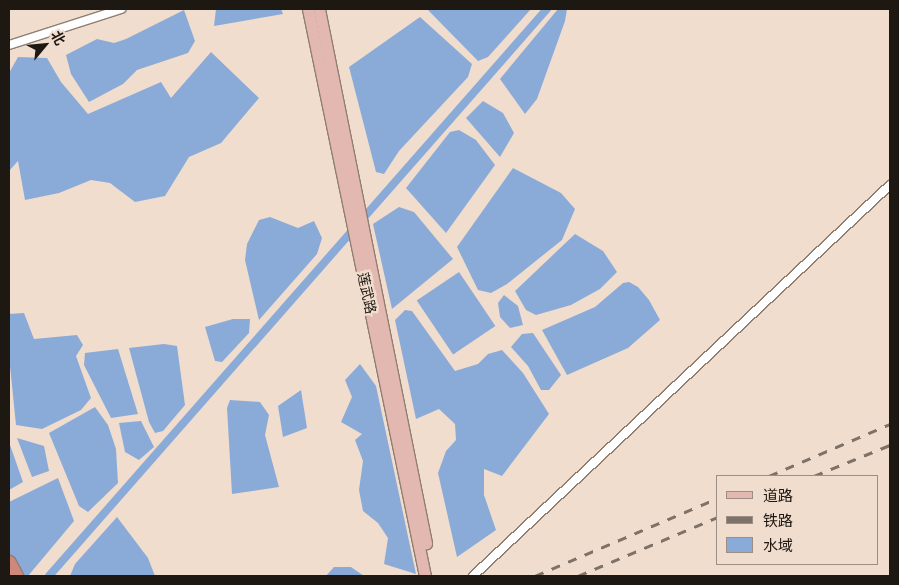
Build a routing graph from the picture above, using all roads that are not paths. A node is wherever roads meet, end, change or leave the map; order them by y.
1 (121, 9) edge
2 (308, 9) edge
3 (319, 9) edge
4 (9, 45) edge
5 (890, 185) edge
6 (9, 563) edge
7 (16, 576) edge
8 (425, 576) edge
9 (432, 576) edge
10 (473, 576) edge

1 - 4 street
2 - 8 main road, 莲武路
3 - 9 main road, 莲武路
5 - 10 street
6 - 7 highway

